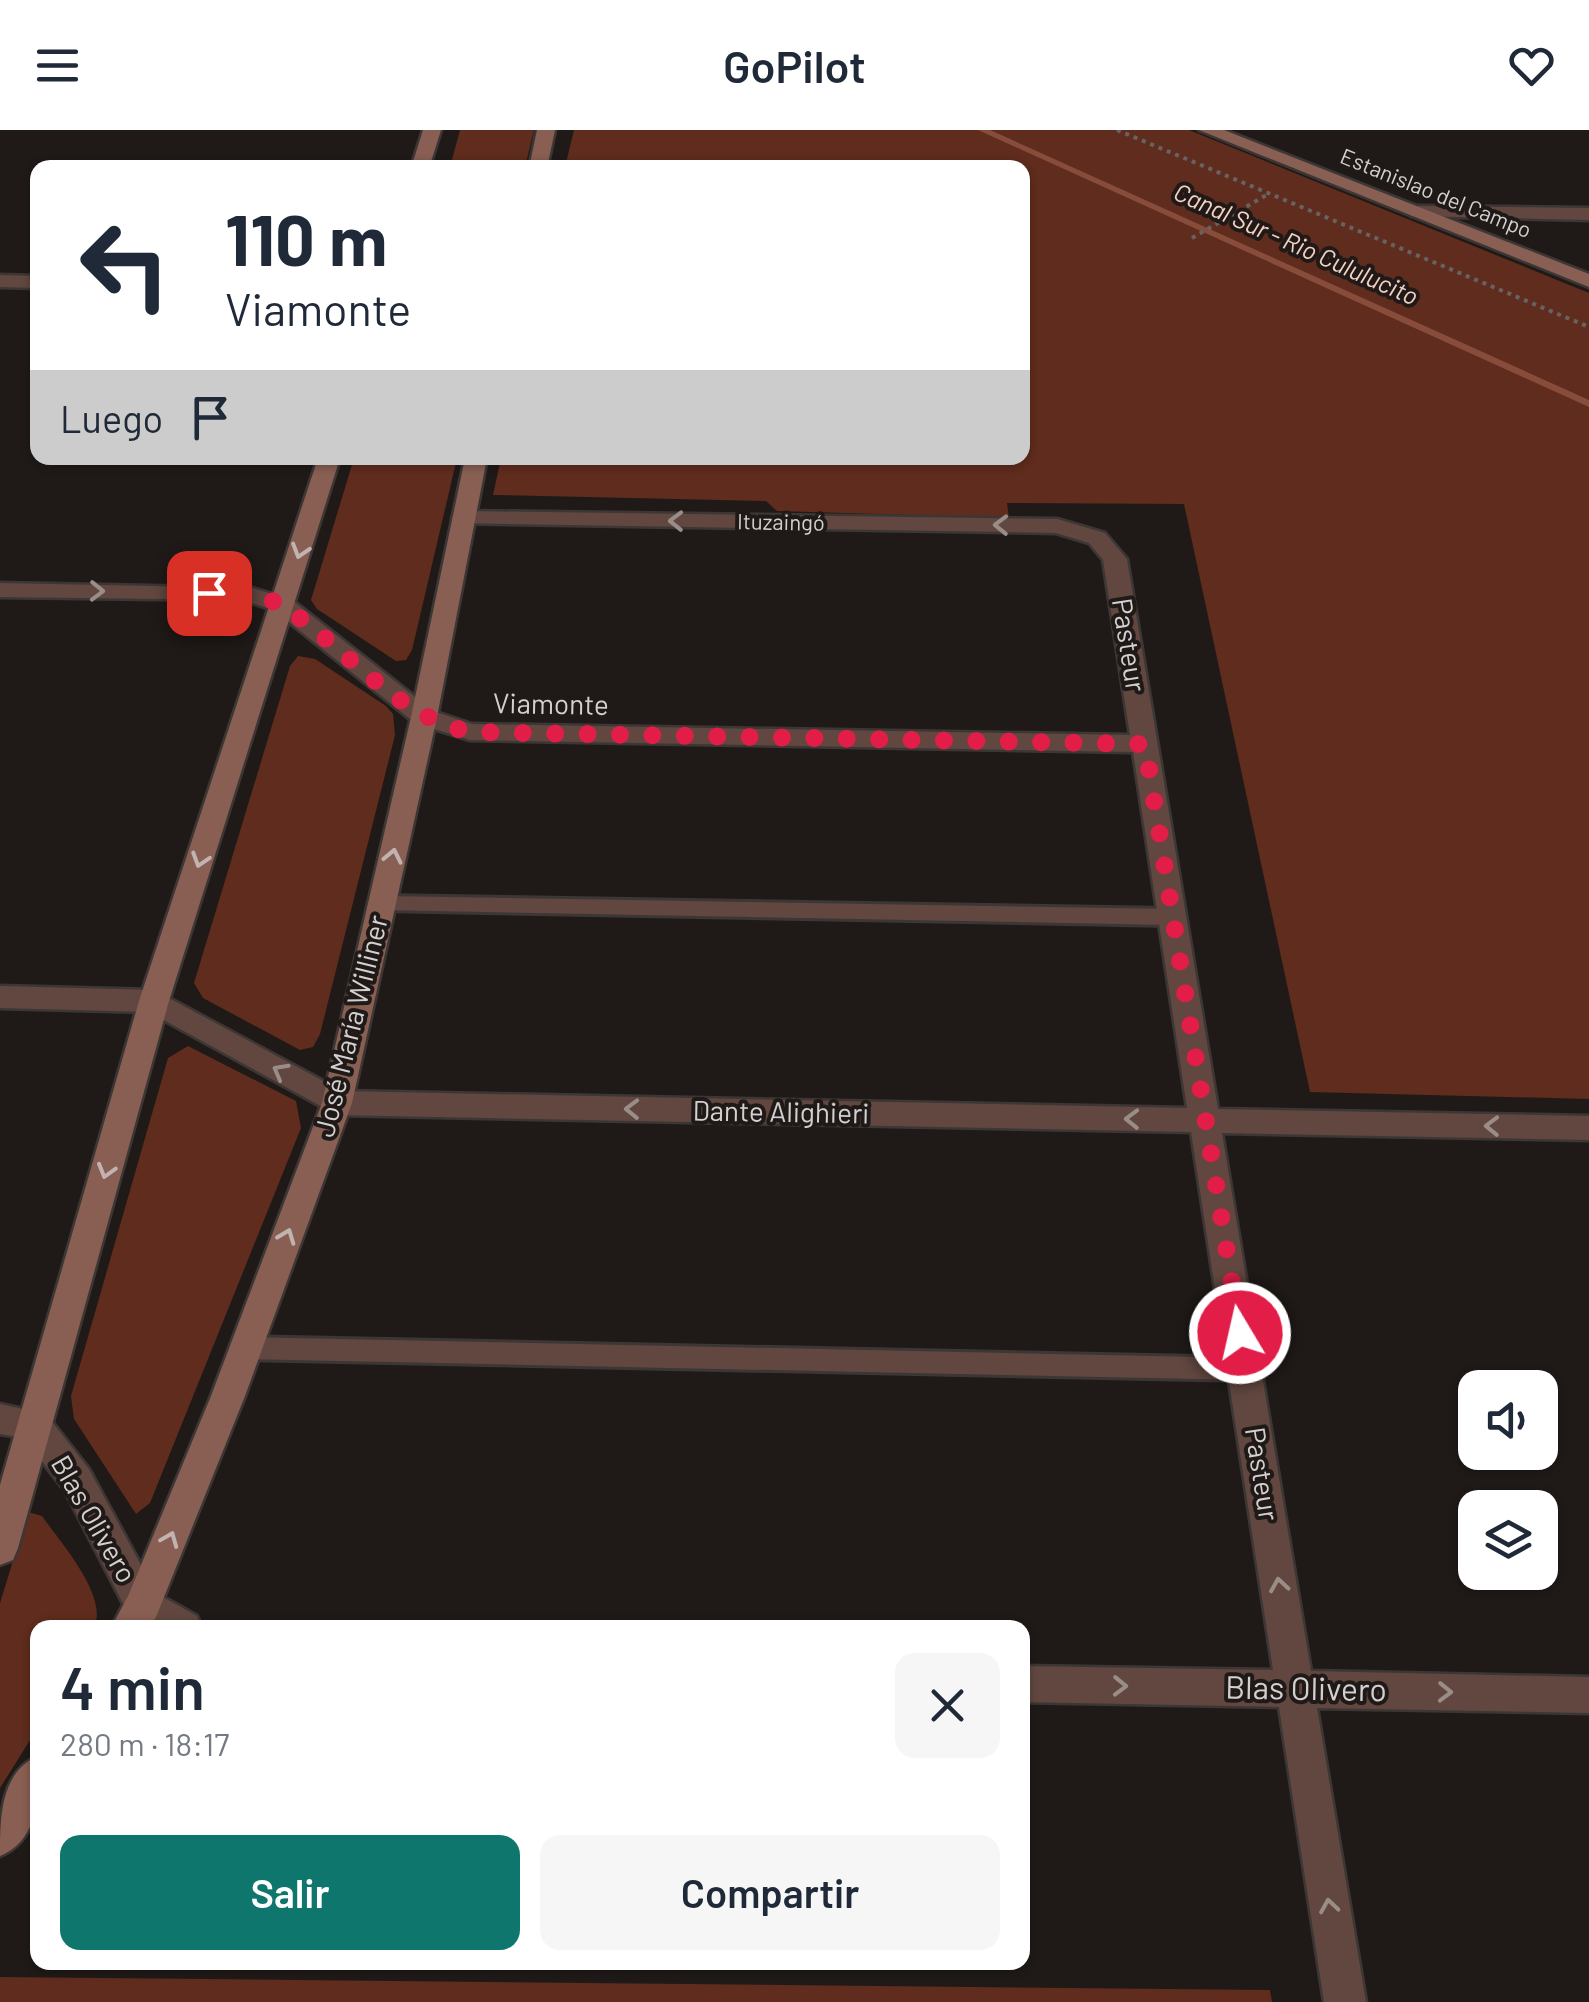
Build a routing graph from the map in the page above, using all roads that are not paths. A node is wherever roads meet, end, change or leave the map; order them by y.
1 (432, 130) edge
2 (546, 130) edge
3 (1208, 130) edge
4 (1238, 136) edge
5 (423, 160) edge
6 (540, 160) edge
7 (1418, 212) junction
8 (1589, 214) edge
9 (0, 281) edge
10 (1589, 281) edge
11 (30, 282) edge
12 (327, 465) edge
13 (474, 465) edge
14 (463, 518) junction
15 (1097, 538) joint
16 (0, 590) edge
17 (282, 605) junction
18 (424, 717) junction
19 (1145, 744) junction
20 (382, 903) junction
21 (1172, 918) junction
22 (0, 997) edge
23 (154, 1001) junction
24 (338, 1104) junction
25 (1205, 1121) junction
26 (1589, 1128) edge
27 (246, 1348) junction
28 (1246, 1369) junction
29 (17, 1422) edge
30 (0, 1548) edge
31 (136, 1616) edge
32 (1030, 1684) edge
33 (1294, 1689) junction
34 (1589, 1695) edge
35 (30, 1788) edge
36 (0, 1836) edge
37 (1345, 2002) edge

1 - 5 street
2 - 6 street
3 - 4 street, Estanislao del Campo
4 - 7 street, Estanislao del Campo
7 - 8 street
7 - 10 street, Estanislao del Campo
9 - 11 street
12 -> 17 street
13 - 14 street, José María Williner
15 -> 14 street, Ituzaingó
14 - 18 street, José María Williner
15 - 19 street, Pasteur
16 -> 17 street, Viamonte
17 - 18 street, Viamonte
17 -> 23 street
18 - 19 street, Viamonte
20 -> 18 street, José María Williner
19 - 21 street, Pasteur
20 - 21 lane
20 - 24 street, José María Williner
21 - 25 street, Pasteur
22 - 23 street, Dante Alighieri
24 -> 23 street, Dante Alighieri
23 -> 29 street
25 -> 24 street, Dante Alighieri
27 -> 24 street, José María Williner
26 -> 25 street, Dante Alighieri
25 - 28 street, Pasteur
27 - 28 lane
31 -> 27 street, José María Williner
33 -> 28 street, Pasteur
29 - 30 street
29 - 31 street, Blas Olivero
32 -> 33 street, Blas Olivero
33 -> 34 street, Blas Olivero
37 -> 33 street, Pasteur
35 - 36 street

